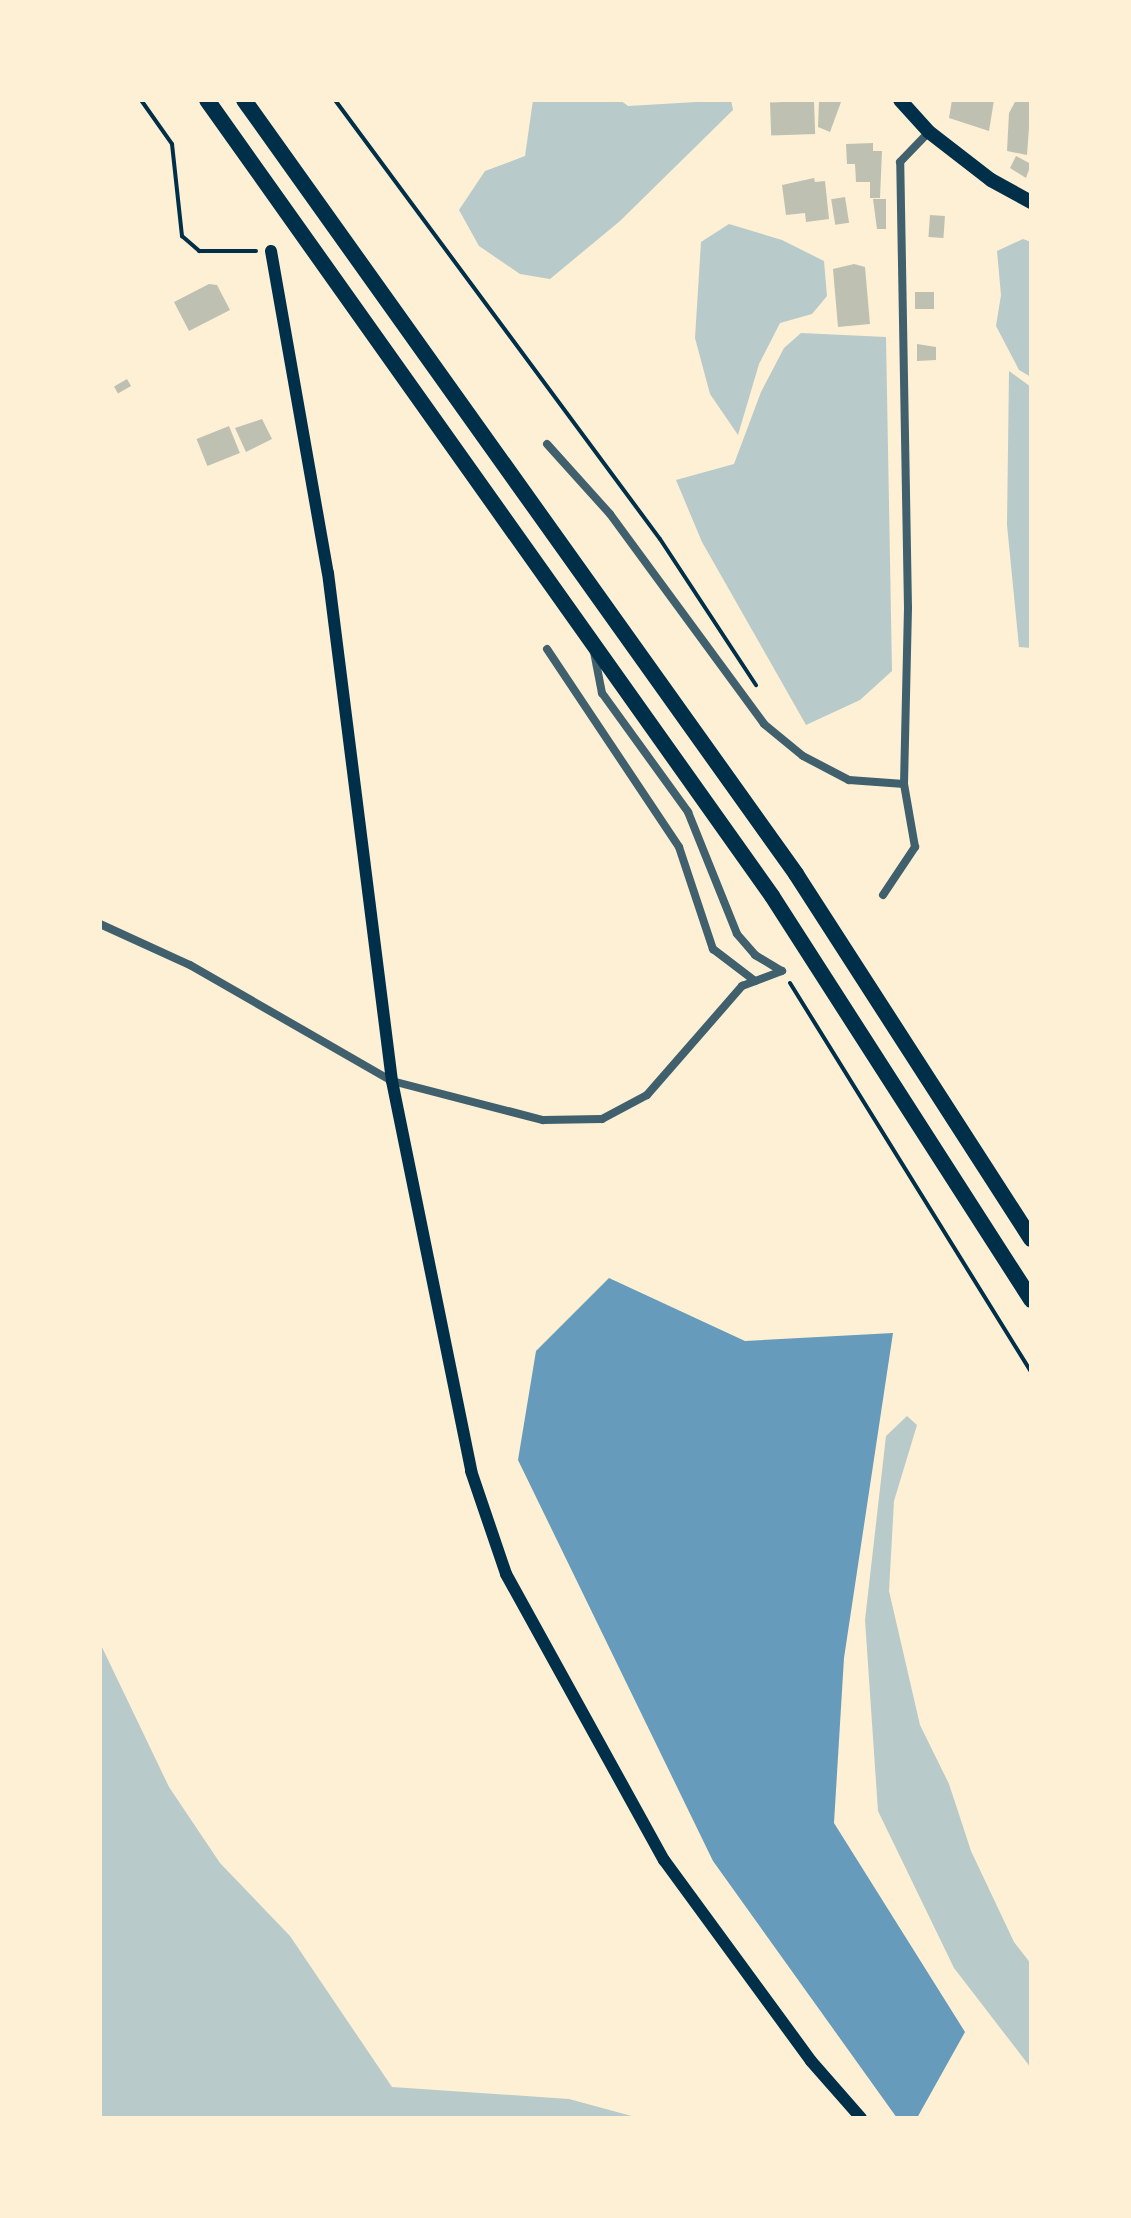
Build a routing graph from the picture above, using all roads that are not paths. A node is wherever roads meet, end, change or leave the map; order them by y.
1 (207, 100) edge
2 (244, 100) edge
3 (900, 100) edge
4 (929, 132) junction
5 (1031, 202) edge
6 (271, 251) road end
7 (547, 444) dead end
8 (592, 644) junction
9 (547, 649) dead end
10 (904, 784) junction
11 (883, 895) dead end
12 (100, 924) edge
13 (755, 981) junction
14 (392, 1081) junction
15 (1031, 1239) edge
16 (1031, 1300) edge
17 (861, 2118) edge

1 - 8 highway
2 - 15 highway
3 - 4 main road
4 - 5 main road
4 - 10 street
6 - 14 main road
7 - 10 street
8 - 13 street
8 - 16 highway
9 - 13 street
10 - 11 street
12 - 14 street
13 - 14 street
14 - 17 main road

